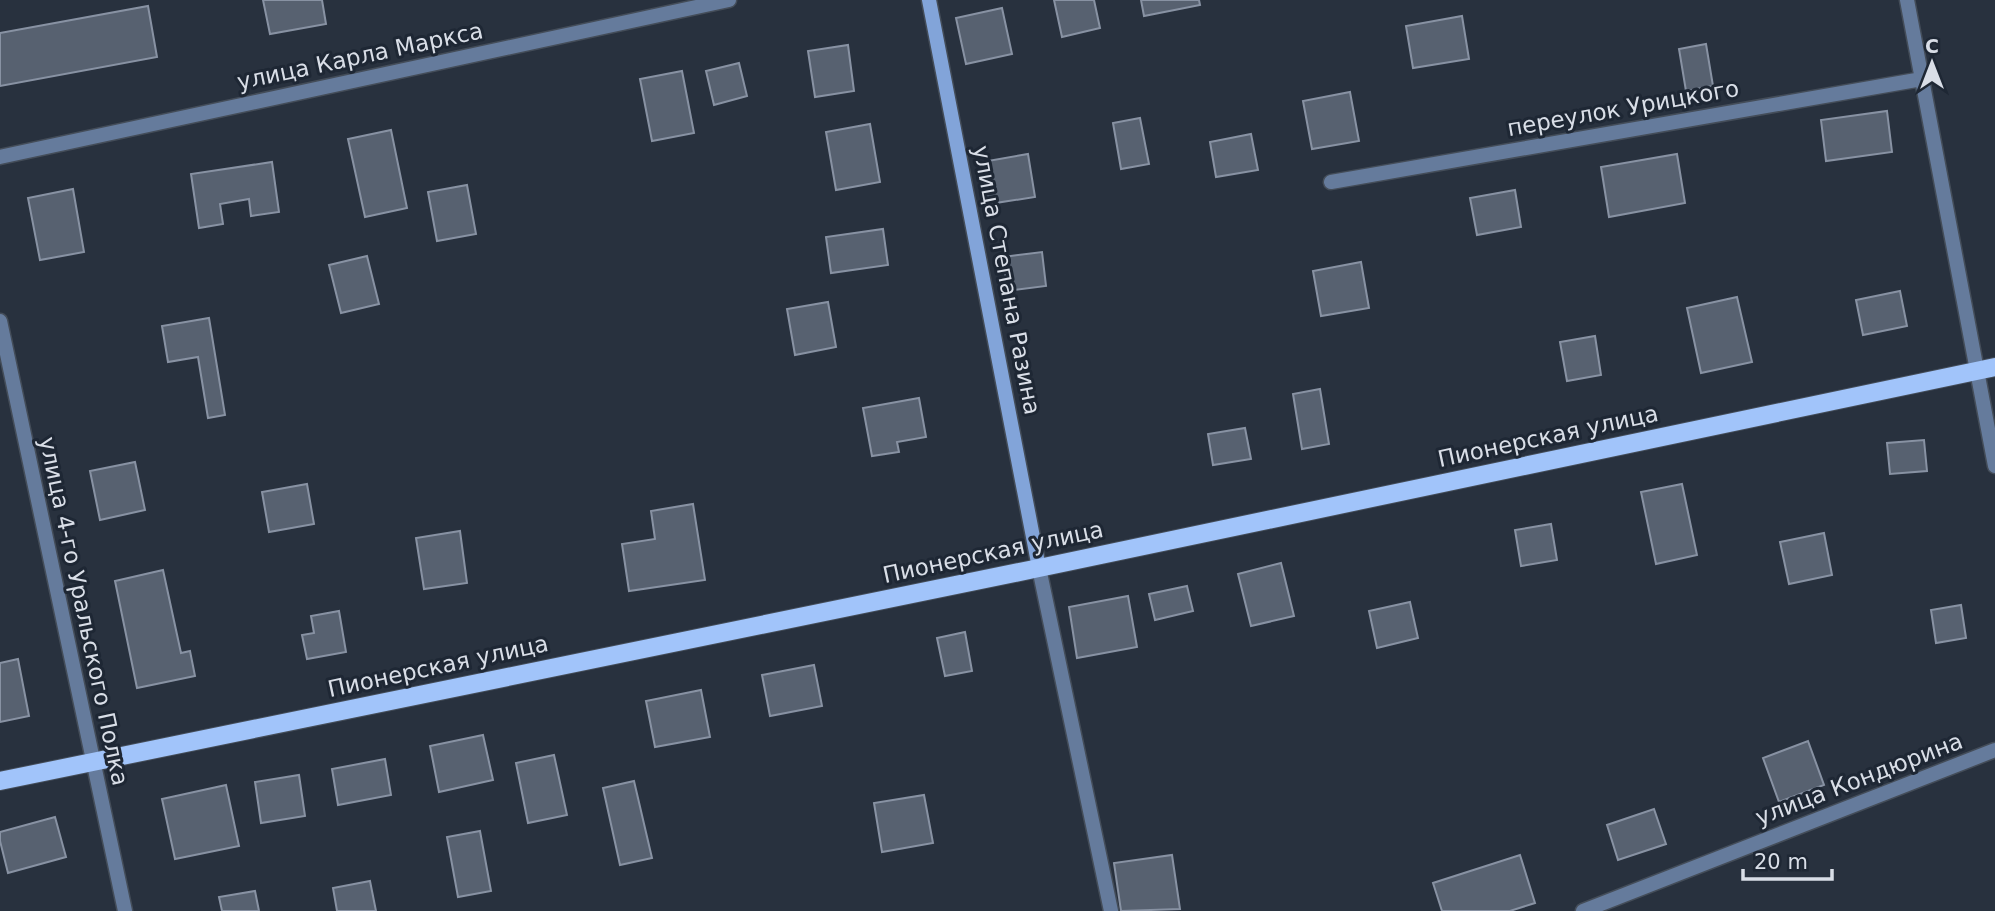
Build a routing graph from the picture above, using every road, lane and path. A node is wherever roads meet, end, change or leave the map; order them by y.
1 (729, 0) edge
2 (929, 0) edge
3 (1907, 0) edge
4 (1922, 79) junction
5 (0, 157) edge
6 (1331, 182) dead end
7 (0, 321) edge
8 (1986, 368) edge
9 (1995, 466) edge
10 (1039, 568) junction
11 (1995, 750) edge
12 (93, 761) junction
13 (0, 781) edge
14 (125, 911) edge
15 (1111, 911) edge
16 (1583, 911) edge

1 - 5 street, улица Карла Маркса
2 - 10 main road, улица Степана Разина
3 - 4 street
4 - 6 street, переулок Урицкого
4 - 8 street
7 - 12 street, улица 4-го Уральского Полка
8 - 9 street
8 - 10 main road, Пионерская улица
10 - 12 main road, Пионерская улица
10 - 15 street
11 - 16 street, улица Кондюрина
12 - 13 main road, Пионерская улица
12 - 14 street, улица 4-го Уральского Полка

